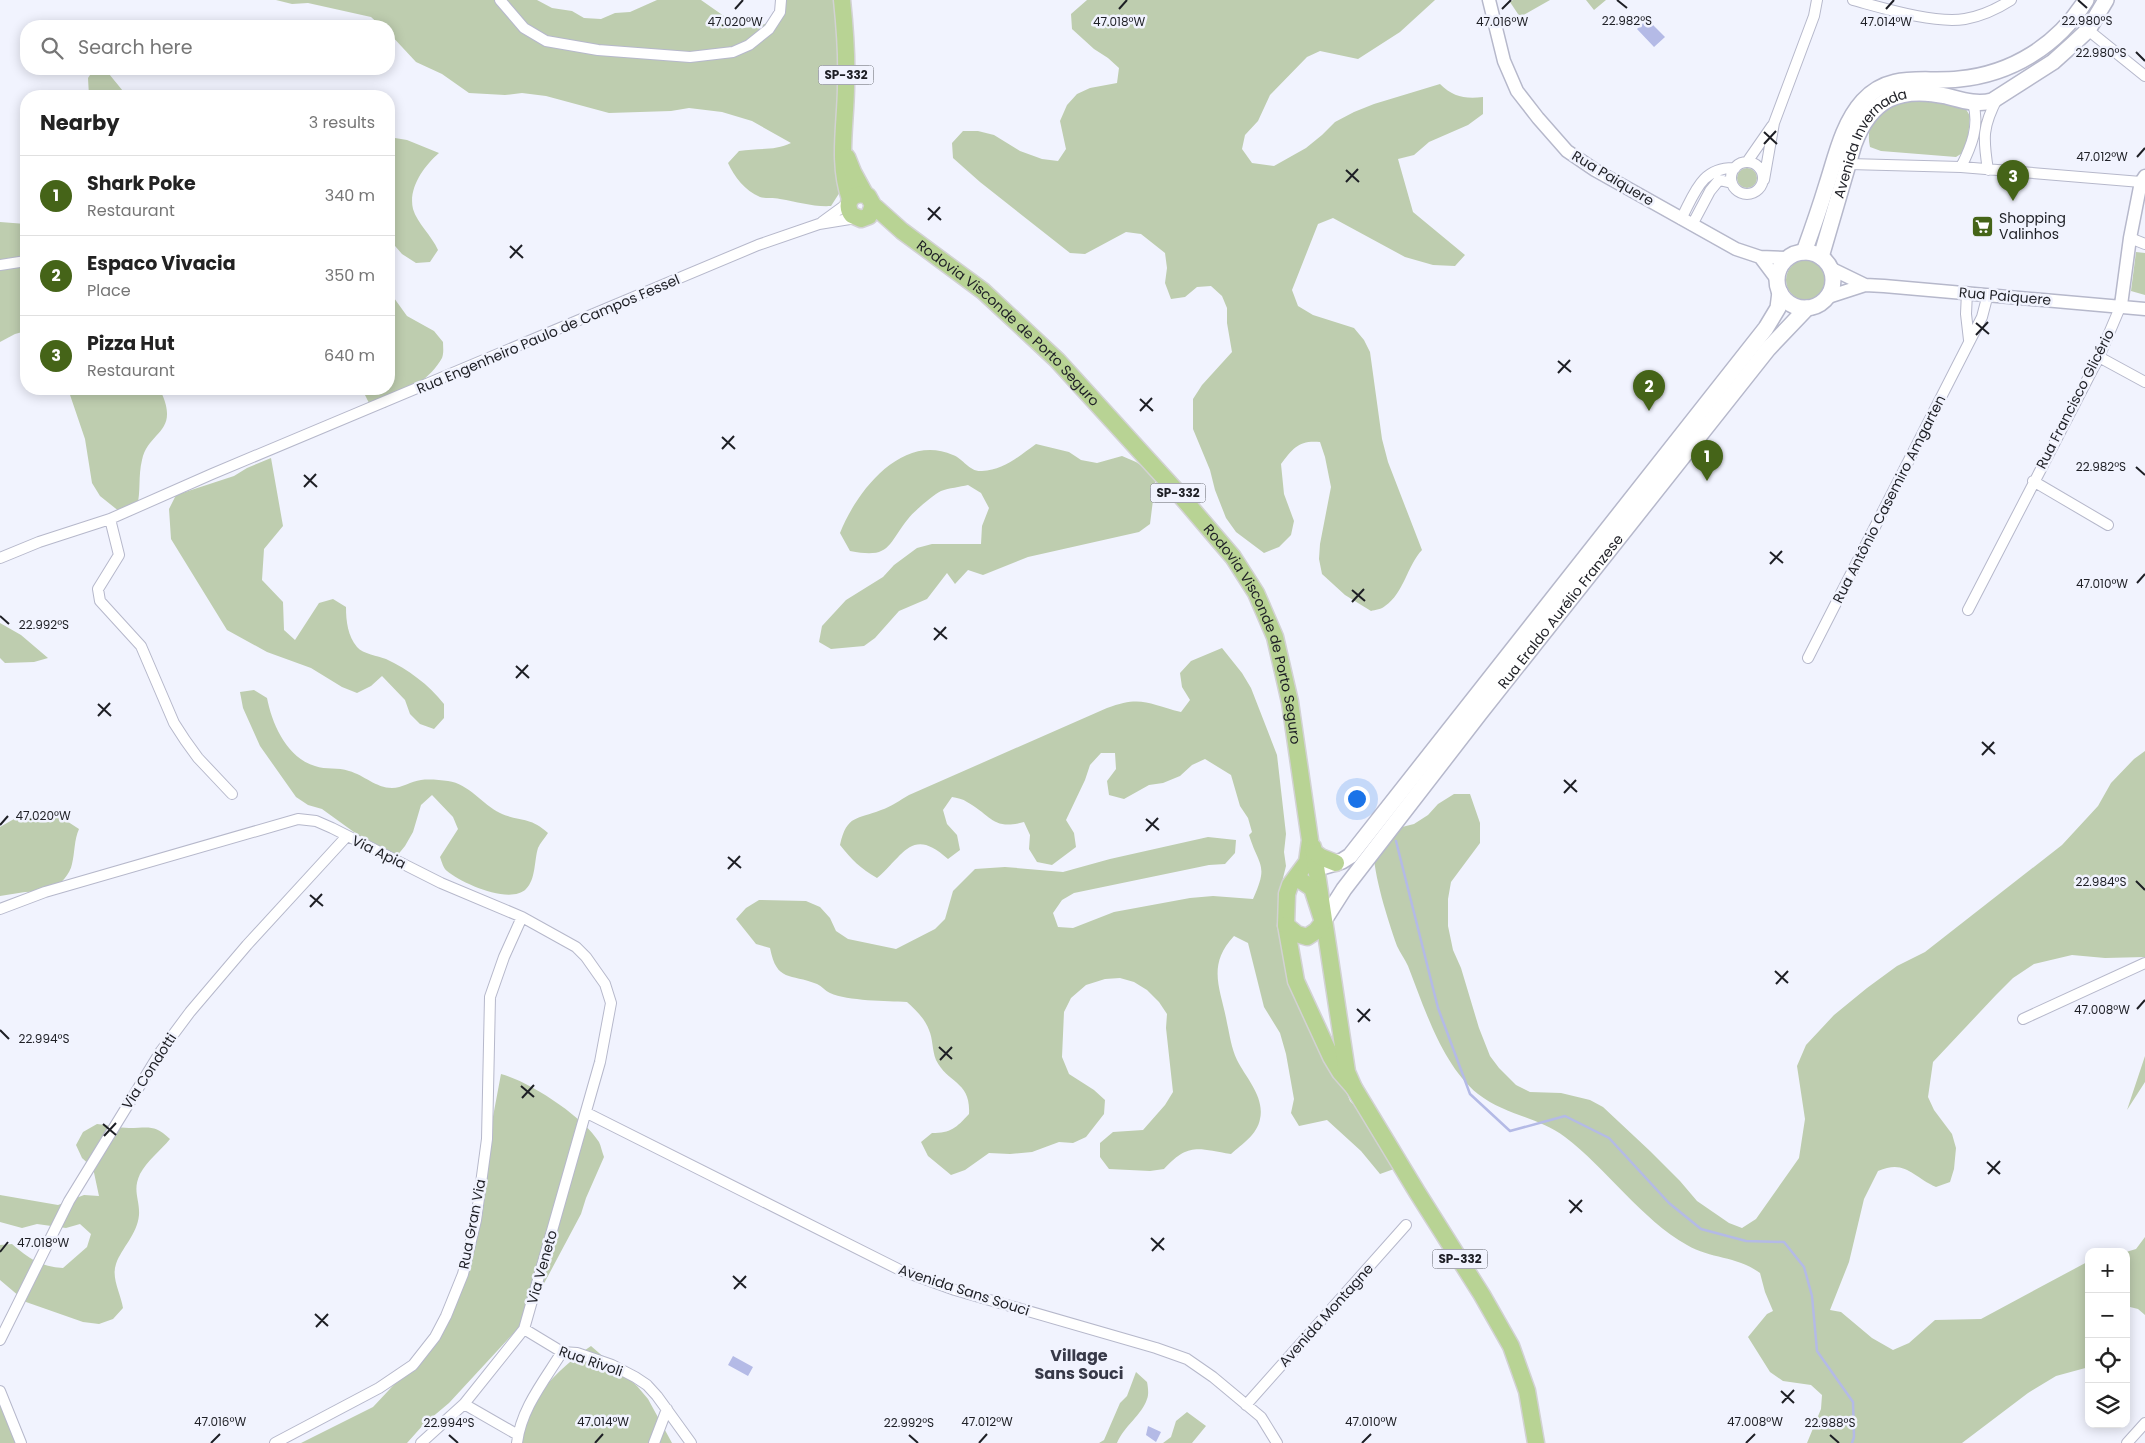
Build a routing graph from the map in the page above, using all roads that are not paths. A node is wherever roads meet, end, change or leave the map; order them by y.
1 (781, 0) edge
2 (842, 0) edge
3 (1489, 0) edge
4 (1817, 0) edge
5 (1853, 0) edge
6 (2011, 0) edge
7 (2086, 0) edge
8 (2106, 0) edge
9 (501, 2) edge
10 (1869, 2) edge
11 (2088, 30) junction
12 (1993, 74) junction
13 (2145, 76) edge
14 (1998, 97) junction
15 (1973, 103) junction
16 (1774, 123) junction
17 (1746, 162) junction
18 (1849, 164) junction
19 (1961, 167) junction
20 (1735, 168) junction
21 (1988, 170) junction
22 (2143, 179) edge
23 (1764, 180) junction
24 (1732, 182) junction
25 (860, 206) junction
26 (1687, 222) junction
27 (819, 224) junction
28 (2130, 238) junction
29 (2145, 244) edge
30 (1804, 252) junction
31 (1760, 256) junction
32 (1788, 258) junction
33 (20, 262) edge
34 (1826, 263) junction
35 (0, 265) edge
36 (1865, 285) junction
37 (1779, 287) junction
38 (1967, 292) junction
39 (1988, 294) junction
40 (1828, 297) junction
41 (2121, 306) junction
42 (1807, 308) junction
43 (2145, 309) edge
44 (1969, 340) junction
45 (2099, 357) junction
46 (2145, 382) edge
47 (2033, 481) junction
48 (110, 519) junction
49 (2108, 525) dead end
50 (0, 558) edge
51 (1968, 610) dead end
52 (1808, 658) dead end
53 (232, 794) dead end
54 (347, 836) junction
55 (1312, 846) junction
56 (1336, 863) junction
57 (1317, 869) junction
58 (1294, 881) junction
59 (0, 909) edge
60 (522, 916) junction
61 (1323, 922) junction
62 (1286, 925) junction
63 (2145, 963) edge
64 (2023, 1019) dead end
65 (1354, 1088) junction
66 (587, 1113) junction
67 (1406, 1225) dead end
68 (524, 1329) junction
69 (0, 1340) edge
70 (562, 1352) junction
71 (0, 1391) edge
72 (464, 1404) junction
73 (1246, 1405) junction
74 (667, 1409) junction
75 (2145, 1423) edge
76 (518, 1439) edge
77 (21, 1443) edge
78 (275, 1443) edge
79 (421, 1443) edge
80 (654, 1443) edge
81 (691, 1443) edge
82 (1277, 1443) edge
83 (1536, 1443) edge
84 (2127, 1443) edge

1 - 9 street
2 - 25 main road, SP-332
3 - 26 street, Rua Paiquere
4 - 16 street
5 - 10 street
6 - 10 street
7 - 12 main road, Avenida Invernada
8 - 11 main road, Avenida Invernada
11 - 13 street
11 - 14 main road, Avenida Invernada
12 - 15 main road
12 - 30 main road, Avenida Invernada
14 - 15 main road, Avenida Invernada
14 - 21 street
15 - 18 main road, Avenida Invernada
15 - 19 street
16 - 17 street
16 - 23 street
17 - 20 street
17 - 23 street
18 - 19 street
18 - 34 main road, Avenida Invernada
19 - 21 street
20 - 24 street
20 - 26 street
21 - 22 street
22 - 28 street, Rua Francisco Glicério
23 - 24 street
24 - 26 street
25 - 27 street, Rua Engenheiro Paulo de Campos Fessel
25 - 27 street, Rua Engenheiro Paulo de Campos Fessel
25 - 55 main road, Rodovia Visconde de Porto Seguro / SP-332
26 - 31 street, Rua Paiquere
27 - 48 street, Rua Engenheiro Paulo de Campos Fessel
28 - 29 street
28 - 41 street, Rua Francisco Glicério
30 - 32 main road
30 - 34 main road
31 - 32 street, Rua Paiquere
31 - 37 street
32 - 37 main road
33 - 35 street
34 - 36 street, Rua Paiquere
34 - 40 main road
36 - 38 street, Rua Paiquere
36 - 40 street, Rua Paiquere
37 - 42 main road
37 - 56 main road, Rua Eraldo Aurélio Franzese
38 - 39 street, Rua Paiquere
38 - 44 street
39 - 41 street, Rua Paiquere
39 - 44 street, Rua Antônio Casemiro Amgarten
40 - 42 main road
41 - 43 street, Rua Paiquere
41 - 45 street, Rua Francisco Glicério
42 - 61 main road, Rua Eraldo Aurélio Franzese
44 - 52 street, Rua Antônio Casemiro Amgarten
45 - 46 street
45 - 47 street, Rua Francisco Glicério
47 - 49 street
47 - 51 street, Rua Francisco Glicério
48 - 50 street, Rua Engenheiro Paulo de Campos Fessel
48 - 53 street
54 - 59 street, Via Apia
54 - 60 street, Via Apia
54 - 69 street, Via Condotti
55 - 56 main road
55 - 57 main road, Rodovia Visconde de Porto Seguro / SP-332
55 - 58 main road, Rodovia Visconde de Porto Seguro / SP-332
56 - 57 main road, Rua Eraldo Aurélio Franzese
57 - 58 main road
57 - 61 main road, Rodovia Visconde de Porto Seguro / SP-332
58 - 61 main road
58 - 62 main road, Rodovia Visconde de Porto Seguro / SP-332
60 - 66 street, Via Apia
60 - 78 street, Rua Gran Via
61 - 62 main road
61 - 65 main road, Rodovia Visconde de Porto Seguro / SP-332
62 - 65 main road, Rodovia Visconde de Porto Seguro / SP-332
63 - 64 street
65 - 83 main road, Rodovia Visconde de Porto Seguro / SP-332
66 - 68 street, Via Veneto
66 - 73 street, Avenida Sans Souci
67 - 73 street, Avenida Montagne
68 - 70 street, Rua Rivoli
68 - 72 street, Via Veneto
70 - 74 street, Rua Rivoli
70 - 76 street
71 - 77 street
72 - 76 street
72 - 79 street, Via Veneto
73 - 82 street, Avenida Sans Souci
74 - 80 street
74 - 81 street, Rua Rivoli
75 - 84 street

